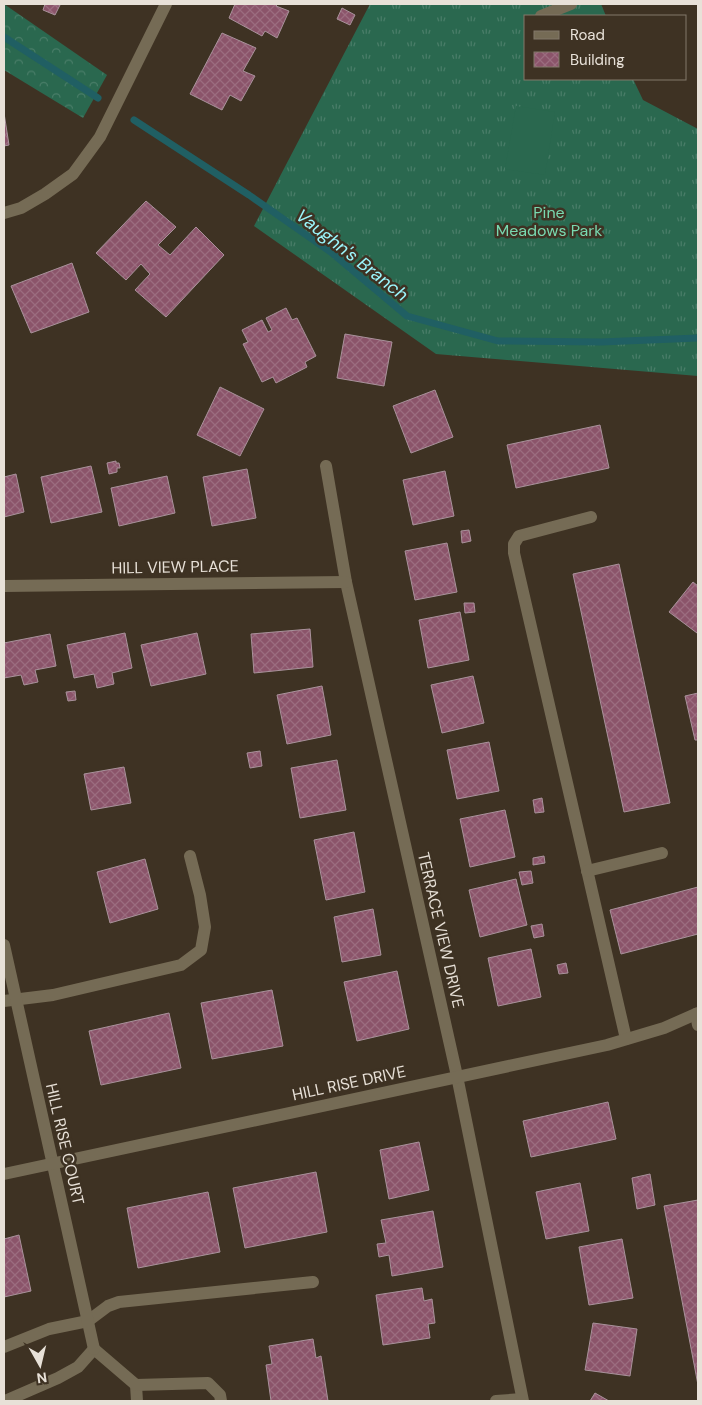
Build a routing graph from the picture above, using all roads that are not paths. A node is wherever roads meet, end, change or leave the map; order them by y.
1 (166, 4) edge
2 (571, 4) edge
3 (544, 15) edge
4 (4, 213) edge
5 (326, 466) dead end
6 (590, 517) dead end
7 (346, 582) junction
8 (4, 586) edge
9 (662, 853) dead end
10 (190, 856) dead end
11 (587, 871) junction
12 (4, 945) edge
13 (10, 1001) edge
14 (697, 1017) edge
15 (626, 1039) junction
16 (457, 1076) junction
17 (53, 1164) junction
18 (4, 1174) edge
19 (313, 1282) dead end
20 (88, 1321) junction
21 (4, 1347) edge
22 (94, 1350) junction
23 (136, 1385) junction
24 (522, 1400) edge
25 (6, 1401) edge
26 (137, 1401) edge
27 (220, 1401) edge
28 (496, 1401) edge

1 - 4 street
2 - 3 street
5 - 7 street, TERRACE VIEW DRIVE
6 - 11 street
7 - 8 street, HILL VIEW PLACE
7 - 16 street, TERRACE VIEW DRIVE
9 - 11 street
10 - 13 street
11 - 15 street
12 - 13 street, HILL RISE COURT
13 - 17 street, HILL RISE COURT
14 - 15 street, HILL RISE DRIVE
15 - 16 street, HILL RISE DRIVE
16 - 17 street, HILL RISE DRIVE
16 - 24 street, TERRACE VIEW DRIVE
17 - 18 street, HILL RISE DRIVE
17 - 20 street, HILL RISE COURT
19 - 20 street
20 - 21 street
20 - 22 street, HILL RISE COURT
22 - 23 street
22 - 25 street
23 - 26 street
23 - 27 street
24 - 28 street

